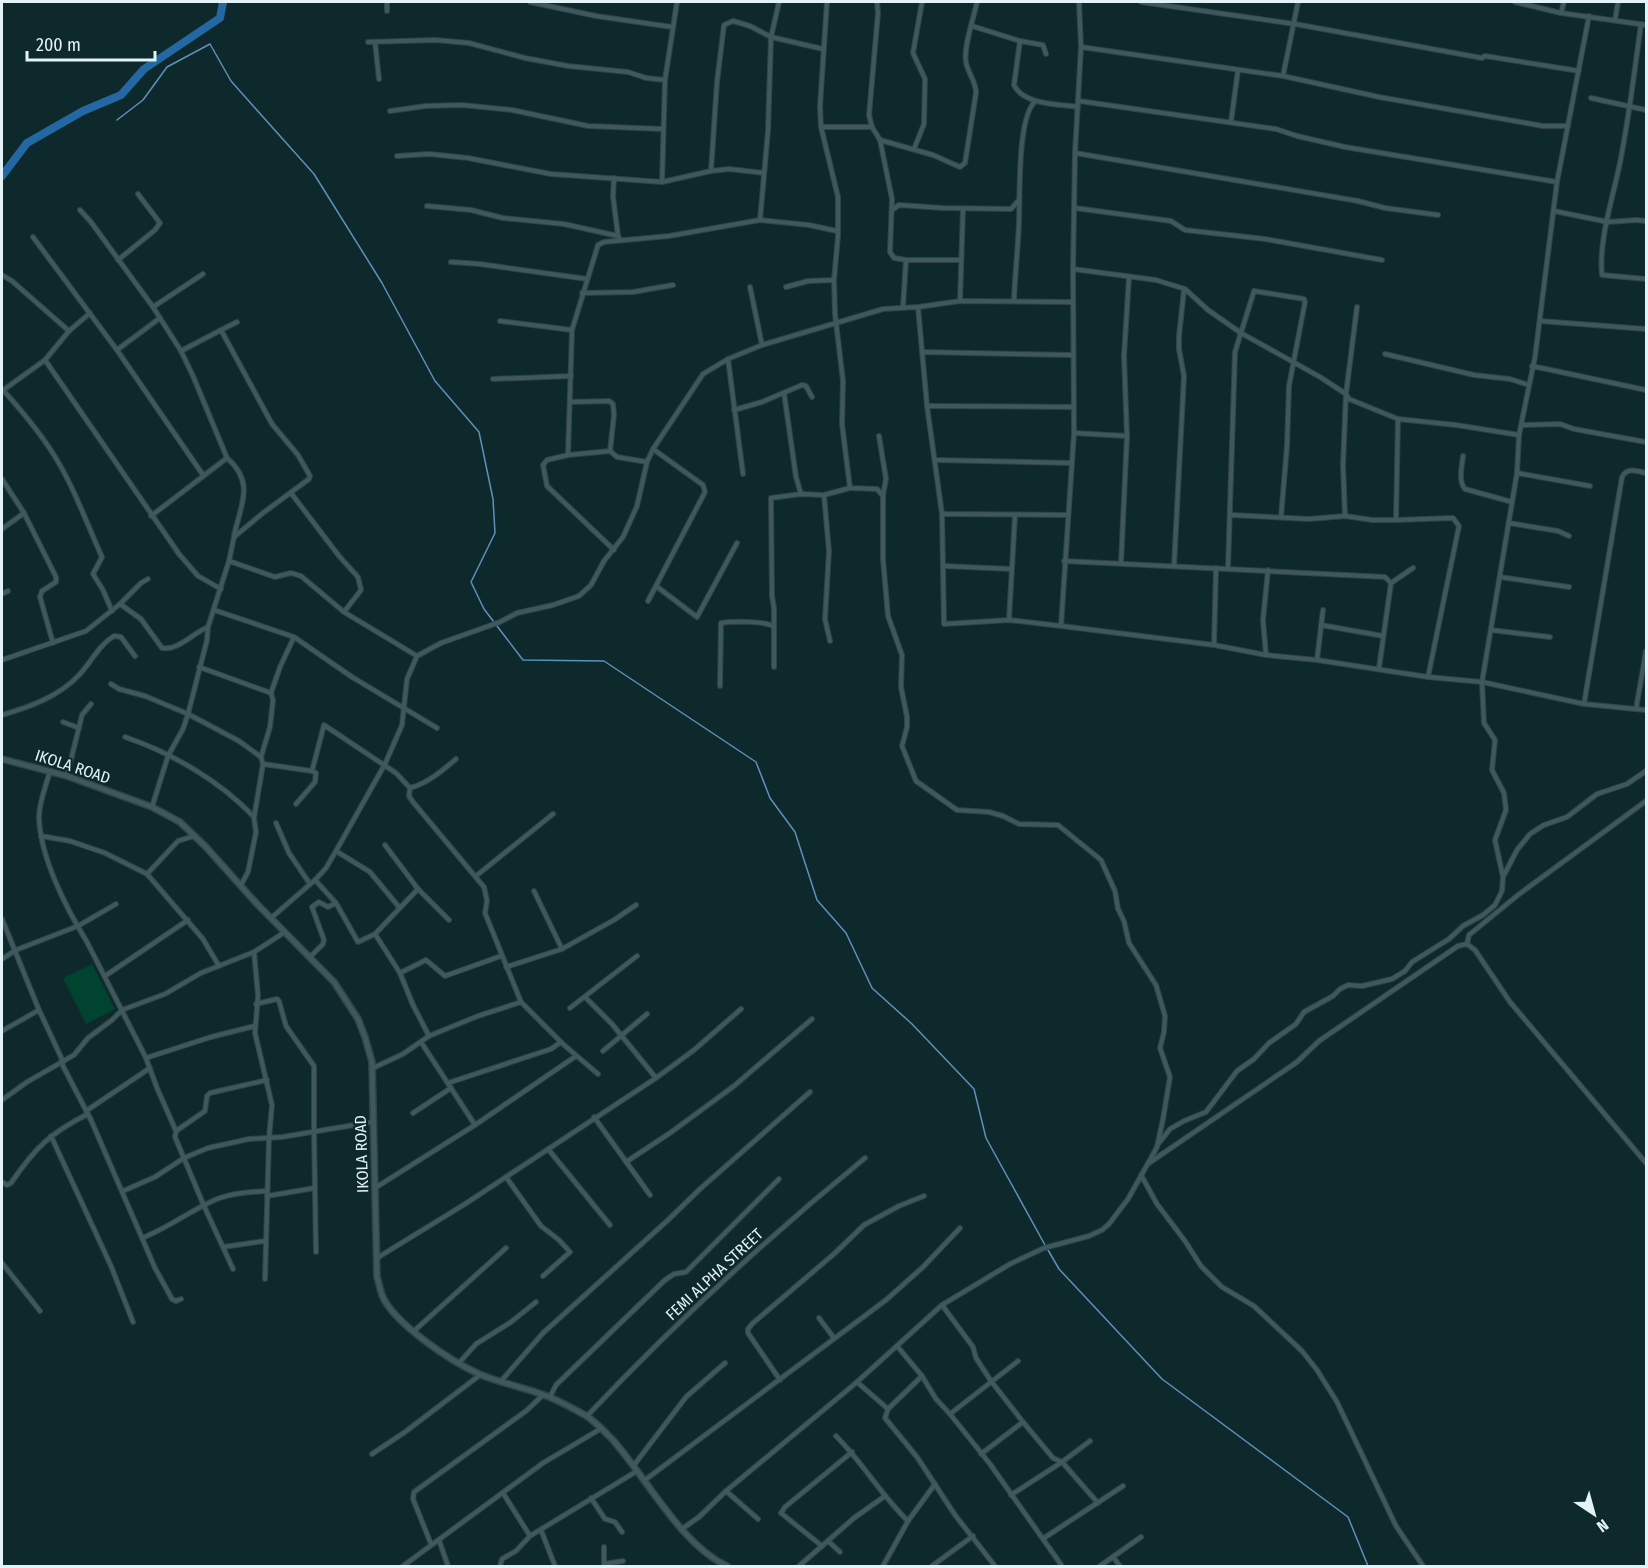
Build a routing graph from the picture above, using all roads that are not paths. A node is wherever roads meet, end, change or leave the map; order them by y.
1 (387, 2) edge
2 (530, 2) edge
3 (677, 2) edge
4 (779, 2) edge
5 (827, 2) edge
6 (877, 2) edge
7 (922, 2) edge
8 (977, 2) edge
9 (1079, 2) edge
10 (1141, 2) edge
11 (1299, 2) edge
12 (1517, 2) edge
13 (1564, 2) edge
14 (1618, 2) edge
15 (387, 11) dead end
16 (1561, 13) junction
17 (1588, 16) junction
18 (1615, 20) junction
19 (1295, 24) junction
20 (1644, 25) edge
21 (972, 26) junction
22 (672, 27) junction
23 (771, 37) junction
24 (1020, 41) junction
25 (368, 42) dead end
26 (375, 42) junction
27 (1082, 47) junction
28 (823, 49) junction
29 (1046, 54) dead end
30 (1238, 70) junction
31 (1579, 71) junction
32 (1283, 76) junction
33 (379, 79) dead end
34 (665, 80) junction
35 (1591, 98) dead end
36 (1036, 101) junction
37 (1079, 101) junction
38 (1078, 107) junction
39 (1629, 107) junction
40 (390, 111) dead end
41 (1647, 111) edge
42 (1231, 122) junction
43 (1568, 126) junction
44 (820, 127) junction
45 (872, 127) junction
46 (662, 129) junction
47 (880, 140) junction
48 (914, 149) junction
49 (1075, 153) junction
50 (397, 156) dead end
51 (711, 171) junction
52 (764, 173) junction
53 (614, 178) junction
54 (662, 182) junction
55 (1557, 182) junction
56 (138, 194) dead end
57 (892, 199) junction
58 (1018, 201) junction
59 (899, 205) junction
60 (427, 206) dead end
61 (1075, 208) junction
62 (963, 209) junction
63 (1011, 209) junction
64 (80, 210) dead end
65 (892, 210) junction
66 (1554, 211) junction
67 (1019, 213) junction
68 (1438, 215) dead end
69 (760, 220) junction
70 (1647, 221) edge
71 (1608, 222) junction
72 (837, 231) junction
73 (33, 237) dead end
74 (620, 238) junction
75 (118, 260) junction
76 (906, 260) junction
77 (961, 260) junction
78 (1382, 260) dead end
79 (451, 262) dead end
80 (1073, 269) junction
81 (202, 274) dead end
82 (2, 275) edge
83 (1129, 277) junction
84 (587, 279) junction
85 (1647, 279) edge
86 (834, 280) junction
87 (673, 285) dead end
88 (750, 287) dead end
89 (786, 287) dead end
90 (1185, 289) junction
91 (582, 293) junction
92 (1014, 300) junction
93 (960, 301) junction
94 (1073, 302) junction
95 (153, 307) junction
96 (903, 307) junction
97 (918, 307) junction
98 (1357, 308) dead end
99 (90, 313) junction
100 (835, 314) junction
101 (160, 318) junction
102 (500, 321) dead end
103 (1539, 321) junction
104 (237, 322) dead end
105 (836, 322) junction
106 (830, 324) junction
107 (1647, 329) edge
108 (221, 330) junction
109 (572, 330) junction
110 (69, 331) junction
111 (1241, 333) junction
112 (762, 345) junction
113 (117, 350) junction
114 (181, 351) junction
115 (922, 352) junction
116 (1385, 354) dead end
117 (1072, 355) junction
118 (728, 359) junction
119 (45, 360) junction
120 (1293, 362) junction
121 (1532, 366) junction
122 (571, 376) junction
123 (493, 379) dead end
124 (1529, 385) junction
125 (1647, 390) edge
126 (2, 391) edge
127 (784, 393) junction
128 (1346, 394) junction
129 (812, 397) dead end
130 (570, 402) junction
131 (927, 406) junction
132 (1073, 407) junction
133 (734, 410) junction
134 (1398, 419) junction
135 (1523, 425) junction
136 (1074, 433) junction
137 (1519, 435) junction
138 (879, 436) dead end
139 (1127, 436) junction
140 (1647, 442) edge
141 (653, 449) junction
142 (610, 451) junction
143 (568, 455) junction
144 (1463, 456) dead end
145 (227, 458) junction
146 (935, 460) junction
147 (647, 462) junction
148 (1071, 463) junction
149 (1517, 473) junction
150 (1647, 473) edge
151 (743, 474) dead end
152 (203, 475) junction
153 (2, 479) edge
154 (1590, 486) dead end
155 (850, 488) junction
156 (291, 493) junction
157 (801, 494) junction
158 (824, 495) junction
159 (883, 496) junction
160 (1512, 502) junction
161 (24, 513) junction
162 (942, 514) junction
163 (1015, 515) junction
164 (1067, 515) junction
165 (1231, 515) junction
166 (151, 516) junction
167 (1345, 516) junction
168 (1281, 517) junction
169 (1396, 520) junction
170 (1509, 523) junction
171 (2, 528) edge
172 (1569, 536) dead end
173 (234, 537) junction
174 (736, 543) dead end
175 (614, 550) junction
176 (229, 561) junction
177 (1064, 561) junction
178 (1121, 563) junction
179 (944, 566) junction
180 (1174, 566) junction
181 (1216, 568) junction
182 (1228, 568) junction
183 (1413, 568) dead end
184 (1011, 569) junction
185 (1268, 570) junction
186 (1500, 577) junction
187 (148, 579) dead end
188 (1391, 584) junction
189 (656, 586) junction
190 (1569, 587) dead end
191 (221, 589) junction
192 (8, 591) dead end
193 (2, 594) edge
194 (648, 601) dead end
195 (120, 604) junction
196 (214, 610) junction
197 (1323, 610) dead end
198 (112, 611) junction
199 (344, 612) junction
200 (1009, 620) junction
201 (1321, 625) junction
202 (1061, 626) junction
203 (208, 627) junction
204 (774, 627) junction
205 (1491, 630) junction
206 (1383, 636) junction
207 (294, 637) junction
208 (1550, 638) dead end
209 (830, 641) dead end
210 (53, 643) junction
211 (1211, 645) junction
212 (1647, 651) edge
213 (1266, 655) junction
214 (135, 656) dead end
215 (417, 656) junction
216 (2, 660) edge
217 (1317, 660) junction
218 (199, 667) junction
219 (774, 667) dead end
220 (1379, 668) junction
221 (1428, 677) junction
222 (1482, 682) junction
223 (111, 684) dead end
224 (720, 686) dead end
225 (271, 693) junction
226 (91, 704) dead end
227 (1584, 704) junction
228 (1636, 709) junction
229 (405, 710) junction
230 (1647, 710) edge
231 (188, 714) junction
232 (2, 715) edge
233 (63, 722) dead end
234 (79, 728) junction
235 (437, 728) dead end
236 (125, 737) dead end
237 (168, 756) junction
238 (261, 758) junction
239 (2, 759) edge
240 (456, 759) dead end
241 (263, 764) junction
242 (385, 764) junction
243 (50, 770) junction
244 (312, 771) junction
245 (1647, 771) edge
246 (67, 776) junction
247 (410, 788) junction
248 (1647, 801) edge
249 (296, 804) dead end
250 (152, 807) junction
251 (553, 814) dead end
252 (254, 818) junction
253 (276, 823) dead end
254 (41, 836) junction
255 (196, 836) junction
256 (385, 845) dead end
257 (336, 851) junction
258 (147, 874) junction
259 (476, 876) junction
260 (1503, 877) junction
261 (315, 880) junction
262 (310, 884) junction
263 (241, 885) junction
264 (418, 889) junction
265 (534, 891) dead end
266 (336, 903) junction
267 (116, 904) dead end
268 (636, 905) dead end
269 (399, 907) junction
270 (271, 918) junction
271 (2, 919) edge
272 (188, 920) junction
273 (449, 920) dead end
274 (78, 926) junction
275 (285, 932) junction
276 (375, 934) junction
277 (1467, 944) junction
278 (562, 948) junction
279 (16, 950) junction
280 (254, 952) junction
281 (501, 956) junction
282 (637, 956) dead end
283 (310, 957) junction
284 (2, 958) edge
285 (219, 966) junction
286 (506, 967) junction
287 (400, 973) junction
288 (105, 976) junction
289 (585, 997) junction
290 (520, 1002) junction
291 (256, 1004) junction
292 (570, 1008) dead end
293 (741, 1009) dead end
294 (39, 1010) junction
295 (122, 1010) junction
296 (647, 1014) dead end
297 (812, 1018) dead end
298 (255, 1026) junction
299 (2, 1030) edge
300 (429, 1036) junction
301 (620, 1036) junction
302 (421, 1042) junction
303 (561, 1042) junction
304 (603, 1051) dead end
305 (576, 1056) junction
306 (146, 1058) junction
307 (63, 1061) junction
308 (150, 1068) junction
309 (372, 1068) junction
310 (598, 1074) dead end
311 (656, 1078) junction
312 (267, 1080) junction
313 (448, 1083) junction
314 (451, 1088) junction
315 (810, 1092) dead end
316 (2, 1100) edge
317 (87, 1112) junction
318 (413, 1113) dead end
319 (594, 1118) junction
320 (372, 1122) junction
321 (475, 1125) junction
322 (176, 1131) junction
323 (314, 1131) junction
324 (51, 1136) junction
325 (268, 1138) junction
326 (1157, 1147) junction
327 (548, 1149) junction
328 (183, 1158) junction
329 (865, 1158) dead end
330 (626, 1162) junction
331 (1647, 1163) edge
332 (1146, 1166) junction
333 (1141, 1175) junction
334 (506, 1177) junction
335 (779, 1179) dead end
336 (2, 1182) edge
337 (315, 1188) junction
338 (375, 1188) junction
339 (123, 1191) junction
340 (267, 1194) junction
341 (650, 1195) dead end
342 (924, 1196) dead end
343 (204, 1206) junction
344 (610, 1225) dead end
345 (960, 1228) dead end
346 (142, 1238) junction
347 (265, 1241) junction
348 (223, 1247) junction
349 (506, 1248) dead end
350 (316, 1252) dead end
351 (377, 1258) junction
352 (2, 1263) edge
353 (233, 1269) dead end
354 (543, 1276) dead end
355 (265, 1279) dead end
356 (181, 1299) dead end
357 (536, 1302) dead end
358 (942, 1305) junction
359 (40, 1311) dead end
360 (819, 1318) dead end
361 (133, 1322) dead end
362 (414, 1331) junction
363 (834, 1338) junction
364 (897, 1346) junction
365 (1018, 1361) dead end
366 (459, 1363) junction
367 (725, 1364) dead end
368 (480, 1374) junction
369 (922, 1376) junction
370 (780, 1380) junction
371 (501, 1381) junction
372 (857, 1382) junction
373 (991, 1382) junction
374 (543, 1394) junction
375 (550, 1397) junction
376 (888, 1409) junction
377 (950, 1414) junction
378 (587, 1416) junction
379 (1023, 1422) junction
380 (602, 1428) junction
381 (836, 1436) dead end
382 (1090, 1441) dead end
383 (852, 1452) junction
384 (372, 1454) dead end
385 (981, 1454) junction
386 (1062, 1462) junction
387 (636, 1468) junction
388 (645, 1480) junction
389 (935, 1484) junction
390 (1123, 1486) dead end
391 (726, 1491) junction
392 (503, 1493) junction
393 (1011, 1495) junction
394 (885, 1496) junction
395 (591, 1498) junction
396 (1098, 1503) junction
397 (758, 1519) dead end
398 (908, 1521) junction
399 (682, 1529) junction
400 (541, 1530) junction
401 (622, 1532) dead end
402 (530, 1536) junction
403 (973, 1536) junction
404 (1141, 1537) dead end
405 (1044, 1538) junction
406 (439, 1540) junction
407 (828, 1541) junction
408 (431, 1544) junction
409 (822, 1546) junction
410 (604, 1547) dead end
411 (840, 1552) dead end
412 (1113, 1557) junction
413 (623, 1561) dead end
414 (604, 1565) edge
415 (718, 1565) edge
416 (403, 1566) edge
417 (448, 1566) edge
418 (500, 1566) edge
419 (555, 1566) edge
420 (727, 1566) edge
421 (799, 1566) edge
422 (884, 1566) edge
423 (932, 1566) edge
424 (995, 1566) edge
425 (1062, 1566) edge
426 (1100, 1566) edge
427 (1120, 1566) edge
428 (1423, 1566) edge

1 - 15 street
2 - 22 street
3 - 22 street
4 - 23 street
5 - 28 street
6 - 45 street
7 - 48 street
8 - 21 street
9 - 27 street
10 - 19 street
11 - 19 street
12 - 16 street
13 - 16 street
14 - 18 street
16 - 17 street
17 - 18 street
17 - 31 street
18 - 20 street
19 - 31 street
19 - 32 street
20 - 39 street
21 - 24 street
21 - 48 street
22 - 34 street
23 - 28 street
23 - 51 street
23 - 52 street
24 - 29 street
24 - 36 street
25 - 26 street
26 - 33 street
26 - 34 street
27 - 30 street
27 - 37 street
28 - 44 street
30 - 32 street
30 - 42 street
31 - 43 street
32 - 43 street
34 - 46 street
35 - 39 street
36 - 38 street
36 - 58 street
37 - 38 street
37 - 42 street
38 - 49 street
39 - 41 street
39 - 71 street
40 - 46 street
42 - 55 street
43 - 55 street
44 - 45 street
44 - 72 street
45 - 47 street
46 - 54 street
47 - 48 street
47 - 57 street
49 - 61 street
49 - 68 street
50 - 53 street
51 - 52 street
51 - 54 street
52 - 69 street
53 - 54 street
53 - 74 street
55 - 66 street
56 - 75 street
57 - 59 street
57 - 65 street
58 - 63 street
58 - 67 street
59 - 62 street
59 - 65 street
60 - 74 street
61 - 78 street
61 - 80 street
62 - 63 street
62 - 77 street
63 - 67 street
64 - 75 street
65 - 76 street
66 - 71 street
66 - 103 street
67 - 92 street
69 - 72 street
69 - 74 street
70 - 71 street
71 - 85 street
72 - 86 street
73 - 99 street
74 - 84 street
75 - 95 street
76 - 77 street
76 - 96 street
77 - 93 street
79 - 84 street
80 - 83 street
80 - 94 street
81 - 95 street
82 - 110 street
83 - 90 street
83 - 139 street
84 - 91 street
86 - 89 street
86 - 100 street
87 - 91 street
88 - 112 street
90 - 111 street
90 - 180 street
91 - 109 street
92 - 93 street
92 - 94 street
93 - 97 street
94 - 117 street
95 - 101 street
96 - 97 street
96 - 105 street
97 - 115 street
98 - 128 street
99 - 110 street
99 - 113 street
100 - 105 street
100 - 106 street
101 - 113 street
101 - 114 street
102 - 109 street
103 - 107 street
103 - 121 street
104 - 108 street
105 - 106 street
105 - 155 street
106 - 112 street
108 - 114 street
108 - 156 street
109 - 122 street
110 - 119 street
111 - 120 street
111 - 120 street
111 - 165 street
112 - 118 street
113 - 152 street
114 - 145 street
115 - 117 street
115 - 131 street
116 - 124 street
117 - 132 street
118 - 133 street
118 - 141 street
119 - 126 street
119 - 166 street
120 - 128 street
120 - 168 street
121 - 124 street
121 - 125 street
122 - 123 street
122 - 130 street
124 - 135 street
126 - 198 street
127 - 129 street
127 - 133 street
127 - 157 street
128 - 134 street
128 - 167 street
130 - 142 street
130 - 143 street
131 - 132 street
131 - 146 street
132 - 136 street
133 - 151 street
134 - 137 street
134 - 169 street
135 - 137 street
135 - 140 street
136 - 139 street
136 - 148 street
137 - 149 street
138 - 159 street
139 - 178 street
141 - 147 street
141 - 189 street
142 - 143 street
142 - 147 street
143 - 175 street
144 - 160 street
145 - 152 street
145 - 173 street
146 - 148 street
146 - 162 street
147 - 175 street
148 - 164 street
149 - 154 street
149 - 160 street
150 - 227 street
152 - 166 street
153 - 161 street
155 - 158 street
155 - 159 street
156 - 173 street
156 - 199 street
157 - 158 street
157 - 204 street
158 - 209 street
159 - 326 street
160 - 170 street
161 - 171 street
161 - 210 street
162 - 163 street
162 - 179 street
163 - 164 street
163 - 184 street
164 - 177 street
165 - 168 street
165 - 182 street
166 - 191 street
167 - 168 street
167 - 169 street
169 - 221 street
170 - 172 street
170 - 186 street
173 - 176 street
174 - 189 street
175 - 215 street
176 - 191 street
176 - 199 street
177 - 178 street
177 - 202 street
178 - 180 street
179 - 184 street
179 - 200 street
180 - 181 street
181 - 182 street
181 - 211 street
182 - 185 street
183 - 188 street
184 - 200 street
185 - 188 street
185 - 213 street
186 - 190 street
186 - 205 street
187 - 195 street
188 - 206 street
189 - 194 street
191 - 196 street
192 - 193 street
195 - 198 street
195 - 203 street
196 - 203 street
196 - 207 street
197 - 201 street
198 - 210 street
199 - 215 street
200 - 202 street
201 - 206 street
201 - 217 street
202 - 211 street
203 - 218 street
204 - 219 street
204 - 224 street
205 - 208 street
205 - 222 street
206 - 220 street
207 - 225 street
207 - 229 street
210 - 216 street
211 - 213 street
212 - 228 street
213 - 217 street
214 - 232 street
215 - 229 street
217 - 220 street
218 - 225 street
218 - 231 street
220 - 221 street
221 - 222 street
222 - 227 street
222 - 260 street
223 - 231 street
225 - 238 street
226 - 234 street
227 - 228 street
228 - 230 street
229 - 235 street
229 - 242 street
231 - 237 street
231 - 238 street
233 - 234 street
234 - 246 street
236 - 237 street
237 - 250 street
237 - 252 street
238 - 241 street
239 - 243 street, IKOLA ROAD
240 - 247 street
241 - 244 street
241 - 252 street
242 - 244 street
242 - 247 street
242 - 257 street
243 - 246 street, IKOLA ROAD
243 - 254 street
244 - 249 street
245 - 260 street
246 - 250 street, IKOLA ROAD
247 - 259 street
248 - 277 street
250 - 255 street, IKOLA ROAD
251 - 259 street
252 - 263 street
253 - 262 street
254 - 258 street
254 - 274 street
255 - 258 street
255 - 263 street, IKOLA ROAD
256 - 264 street
257 - 261 street
257 - 269 street
258 - 272 street
259 - 281 street
260 - 326 street
261 - 262 street
261 - 266 street
262 - 270 street
263 - 270 street, IKOLA ROAD
264 - 269 street
264 - 273 street
265 - 278 street
266 - 276 street
266 - 283 street
267 - 274 street
268 - 278 street
269 - 276 street
270 - 275 street, IKOLA ROAD
271 - 279 street
272 - 285 street
272 - 288 street
274 - 279 street
274 - 288 street
275 - 280 street
275 - 283 street, IKOLA ROAD
276 - 287 street
277 - 331 street
277 - 332 street
278 - 286 street
279 - 284 street
279 - 294 street
280 - 285 street
280 - 291 street
281 - 286 street
281 - 287 street
282 - 289 street
283 - 309 street, IKOLA ROAD
285 - 295 street
286 - 290 street
287 - 300 street
288 - 295 street
289 - 292 street
289 - 301 street
290 - 300 street
290 - 303 street
291 - 298 street
291 - 323 street
293 - 311 street
294 - 299 street
294 - 307 street
295 - 306 street
295 - 307 street
296 - 301 street
297 - 330 street
298 - 306 street
298 - 312 street
300 - 302 street
301 - 304 street
301 - 311 street
302 - 309 street
302 - 313 street
303 - 305 street
303 - 313 street
305 - 310 street
305 - 321 street
306 - 308 street
307 - 316 street
307 - 317 street
308 - 317 street
308 - 322 street
309 - 320 street, IKOLA ROAD
311 - 319 street
312 - 322 street
312 - 325 street
313 - 314 street
314 - 318 street
314 - 321 street
315 - 371 street
317 - 324 street
317 - 339 street
319 - 327 street
319 - 330 street
320 - 323 street
320 - 338 street, IKOLA ROAD
321 - 338 street
322 - 328 street
323 - 325 street
323 - 337 street
324 - 336 street
324 - 361 street
325 - 328 street
325 - 340 street
326 - 332 street
327 - 334 street
327 - 344 street
328 - 339 street
328 - 343 street
329 - 378 street, FEMI ALPHA STREET
330 - 341 street
332 - 333 street
333 - 358 street
333 - 428 street
334 - 351 street
334 - 354 street
335 - 375 street
337 - 340 street
337 - 350 street
338 - 351 street, IKOLA ROAD
339 - 346 street
340 - 343 street
340 - 347 street
342 - 370 street
343 - 346 street
343 - 348 street
345 - 363 street
346 - 356 street
347 - 348 street
347 - 355 street
348 - 353 street
349 - 362 street
351 - 362 street, IKOLA ROAD
352 - 359 street
357 - 366 street
358 - 364 street
358 - 373 street
360 - 363 street
362 - 366 street, IKOLA ROAD
363 - 370 street
364 - 369 street
364 - 372 street
365 - 373 street
366 - 368 street, IKOLA ROAD
367 - 387 street
368 - 371 street, IKOLA ROAD
368 - 384 street
369 - 376 street
369 - 377 street
370 - 388 street
371 - 374 street, IKOLA ROAD
372 - 376 street
372 - 391 street
373 - 377 street
373 - 379 street
374 - 375 street, IKOLA ROAD
374 - 408 street
375 - 378 street, IKOLA ROAD
376 - 389 street
377 - 385 street
378 - 380 street, IKOLA ROAD
379 - 385 street
379 - 386 street
380 - 387 street, IKOLA ROAD
380 - 392 street
381 - 383 street
382 - 386 street
383 - 394 street
383 - 409 street
385 - 393 street
386 - 393 street
386 - 396 street
387 - 388 street, IKOLA ROAD
387 - 395 street
388 - 399 street, IKOLA ROAD
389 - 398 street
389 - 403 street
390 - 396 street
391 - 397 street
391 - 399 street
392 - 402 street
392 - 406 street
393 - 405 street
394 - 398 street
394 - 407 street
395 - 400 street
395 - 401 street
396 - 405 street
398 - 422 street
399 - 415 street, IKOLA ROAD
400 - 402 street
400 - 419 street
402 - 418 street
403 - 423 street
403 - 424 street
404 - 412 street
405 - 425 street
406 - 408 street
406 - 417 street
407 - 409 street
407 - 411 street
408 - 416 street
409 - 421 street
410 - 414 street
412 - 426 street
412 - 427 street
413 - 414 street
415 - 420 street, IKOLA ROAD

